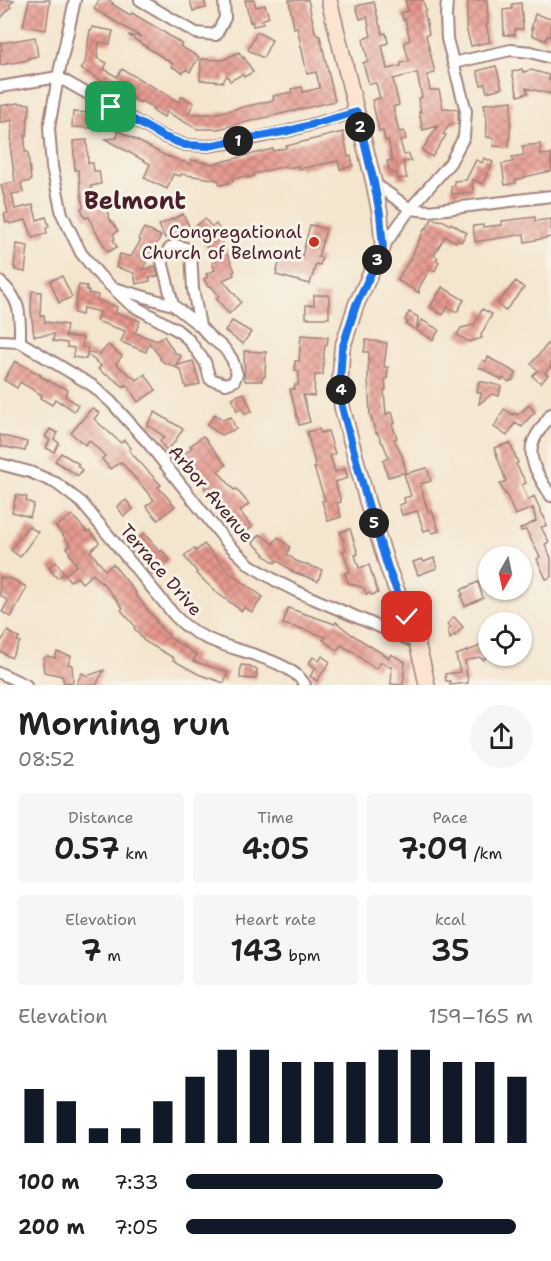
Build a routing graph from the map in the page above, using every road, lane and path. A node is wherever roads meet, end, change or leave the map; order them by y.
1 (75, 0) edge
2 (140, 0) edge
3 (224, 0) edge
4 (329, 0) edge
5 (447, 0) edge
6 (551, 58) edge
7 (453, 63) junction
8 (58, 77) junction
9 (0, 87) edge
10 (357, 112) junction
11 (374, 183) junction
12 (551, 196) edge
13 (410, 209) junction
14 (383, 248) junction
15 (0, 282) edge
16 (114, 288) junction
17 (173, 305) junction
18 (200, 326) junction
19 (0, 341) edge
20 (20, 342) junction
21 (551, 414) edge
22 (548, 427) edge
23 (0, 464) edge
24 (551, 496) edge
25 (417, 644) junction
26 (0, 673) edge
27 (26, 685) edge
28 (305, 685) edge
29 (426, 685) edge

1 - 8 street
2 - 3 street
4 - 10 main road
5 - 7 street
6 - 7 street
7 - 13 street
8 - 9 street
8 - 10 street
8 - 16 street
10 - 11 main road
11 - 13 street
11 - 14 main road
12 - 13 street
13 - 14 street
14 - 25 main road
15 - 20 street
16 - 17 street
16 - 18 street
17 - 18 street
17 - 18 street
19 - 20 street, Arbor Avenue
20 - 25 street, Arbor Avenue
21 - 22 street
22 - 24 street
23 - 28 street, Terrace Drive
25 - 29 main road
26 - 27 street

